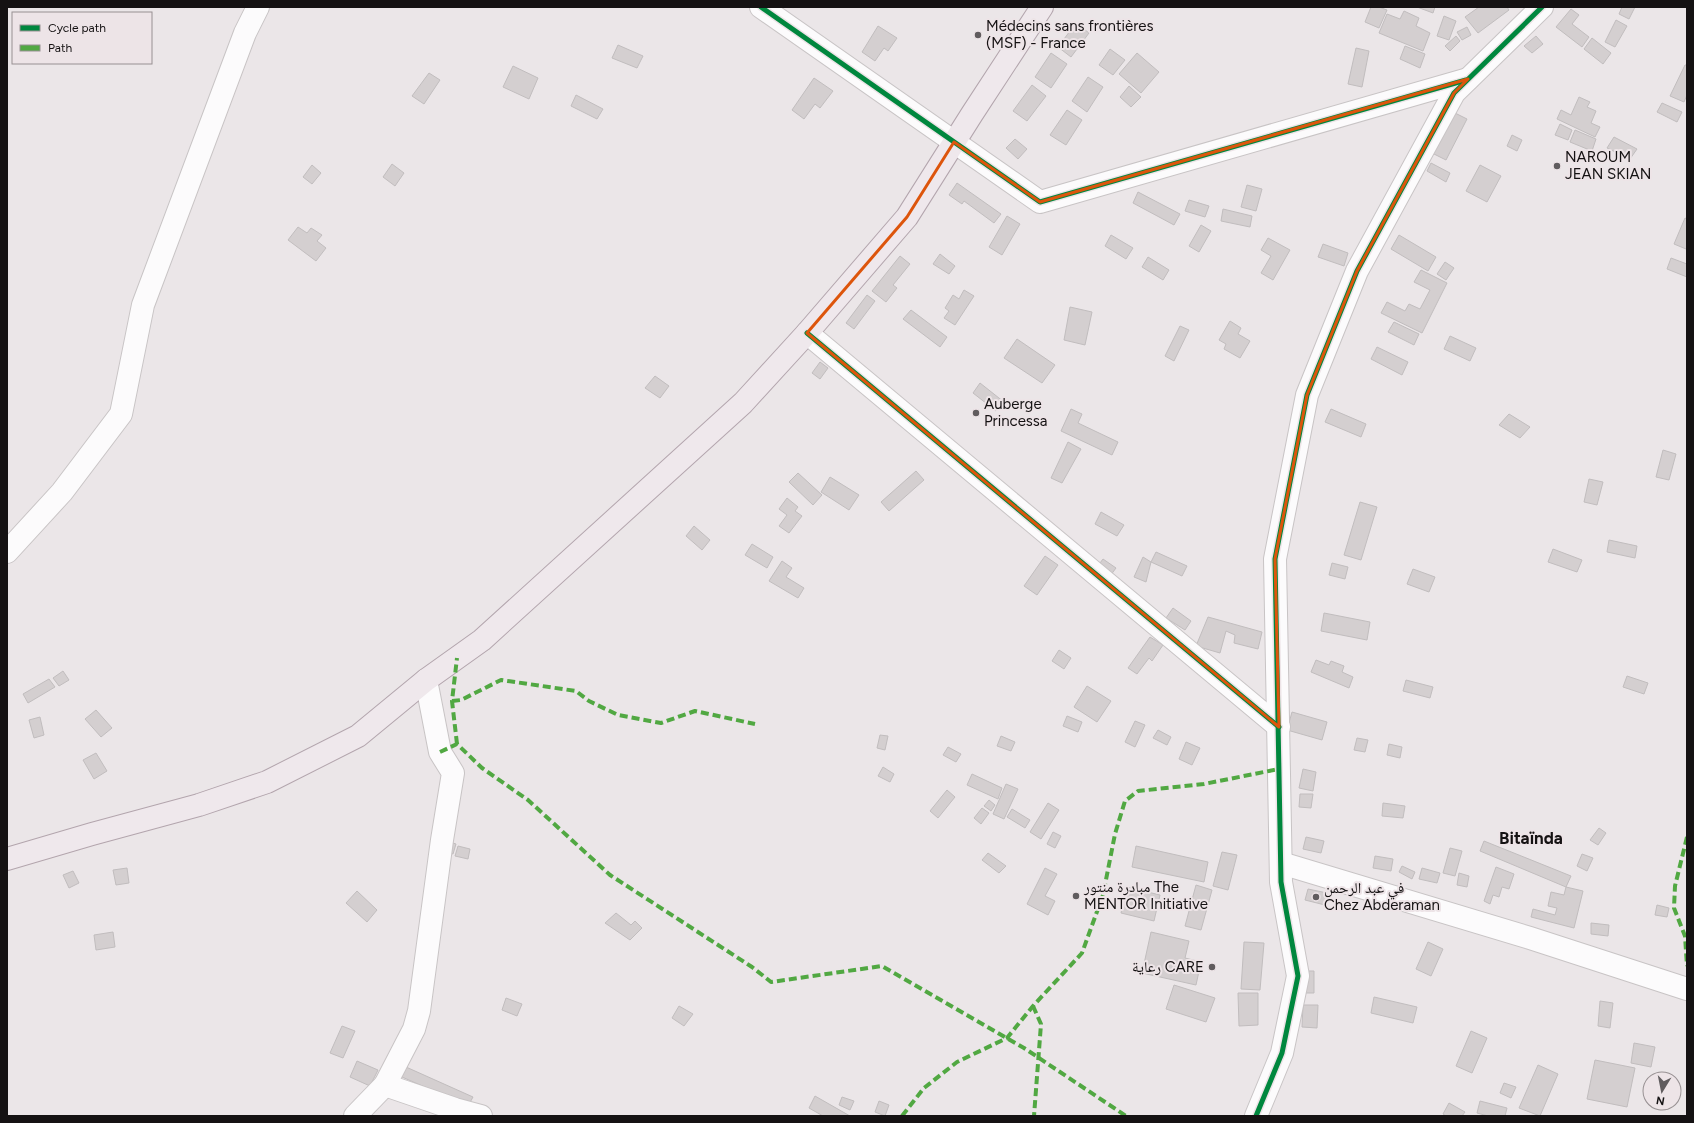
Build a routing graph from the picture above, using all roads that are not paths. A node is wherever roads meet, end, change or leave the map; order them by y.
1 (258, 7) edge
2 (762, 7) edge
3 (1042, 7) edge
4 (1542, 7) edge
5 (1468, 79) junction
6 (954, 142) junction
7 (807, 333) junction
8 (7, 552) edge
9 (426, 680) junction
10 (1279, 728) junction
11 (7, 859) edge
12 (1280, 863) junction
13 (1687, 989) edge
14 (385, 1085) junction
15 (355, 1116) edge
16 (481, 1116) edge
17 (1256, 1116) edge

1 - 8 street
2 - 6 street
3 - 6 main road
4 - 5 street
5 - 6 street
5 - 10 street
6 - 7 main road
7 - 9 main road
7 - 10 street
9 - 11 main road
9 - 14 street
10 - 12 street
12 - 13 street
12 - 17 street
14 - 15 street
14 - 16 street

